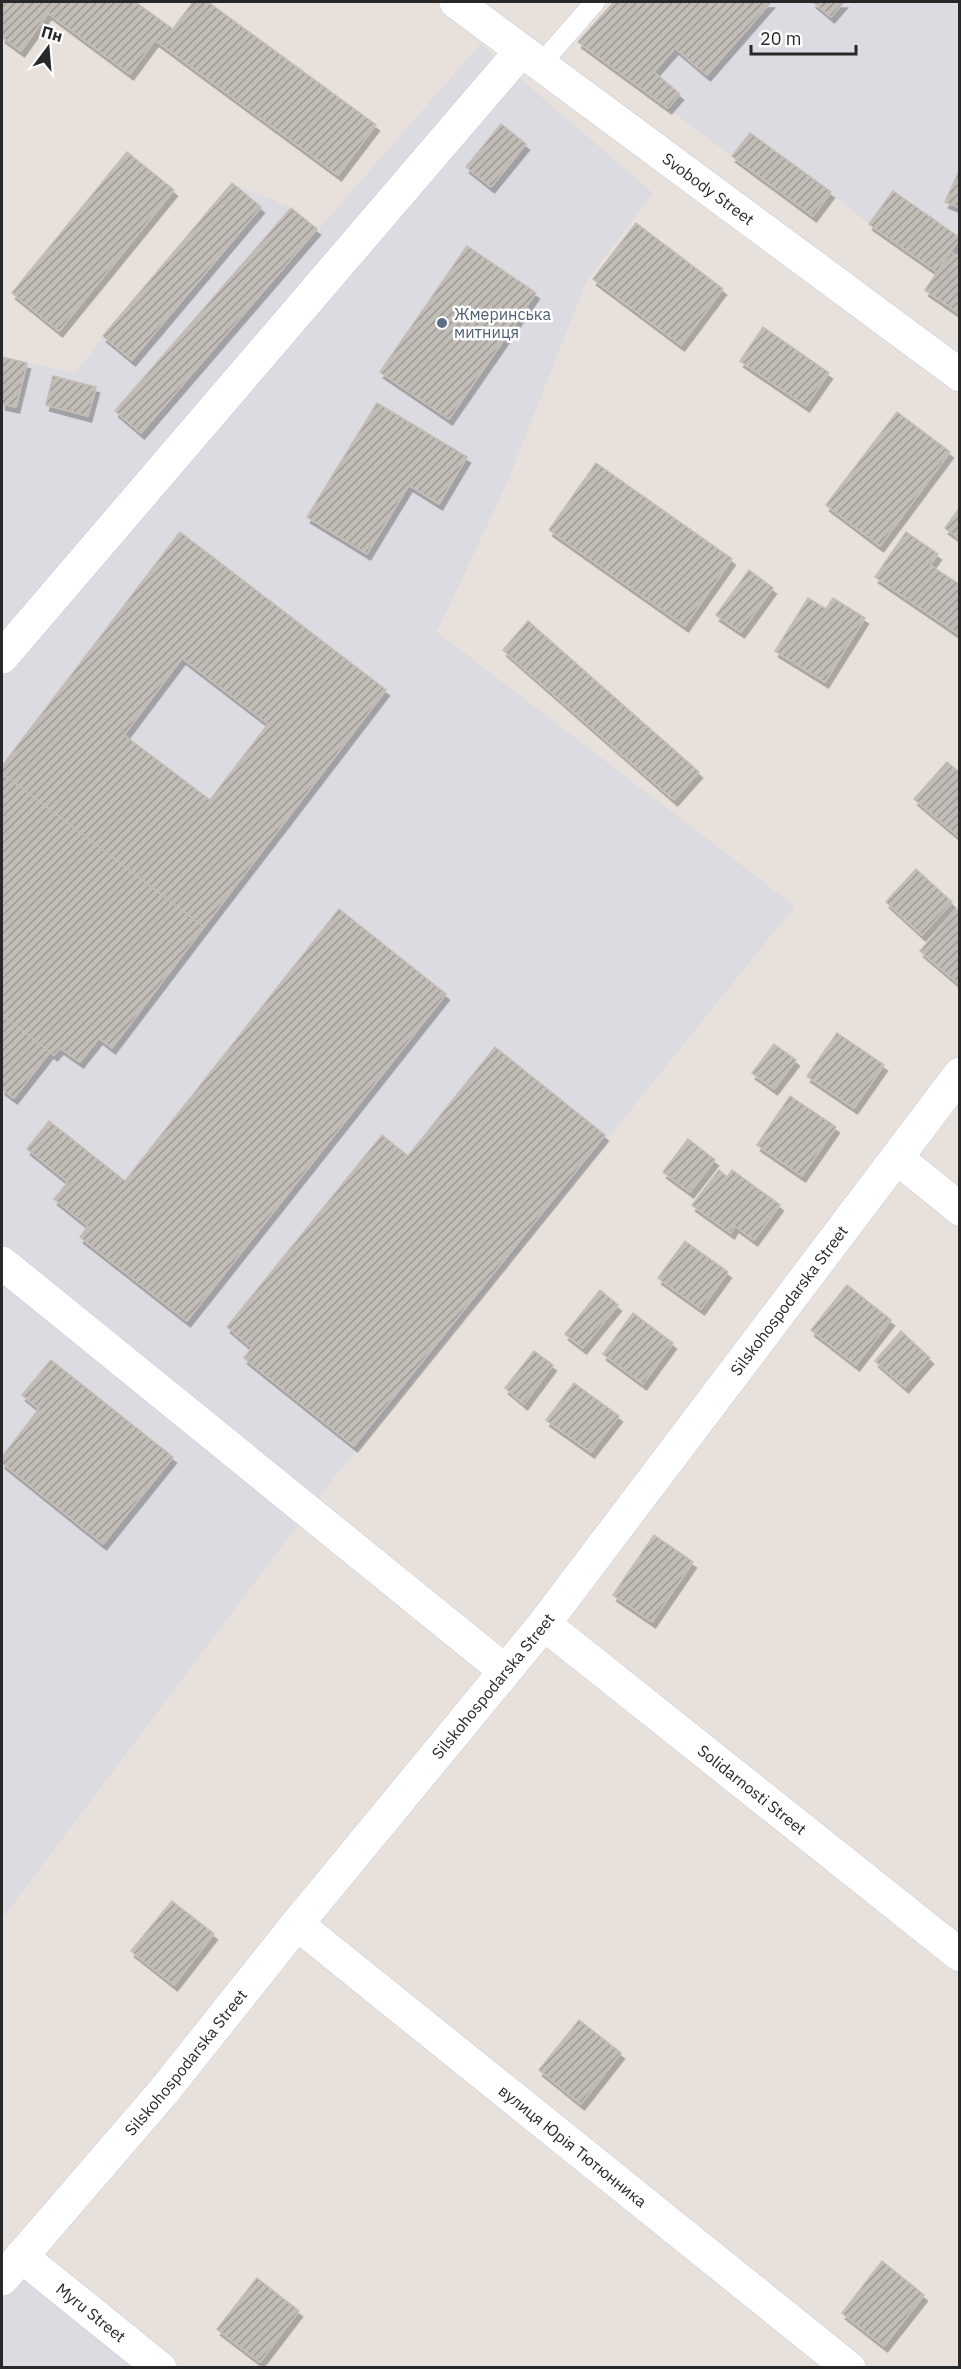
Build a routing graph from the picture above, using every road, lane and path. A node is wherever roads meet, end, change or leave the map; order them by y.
1 (456, 2) edge
2 (595, 2) edge
3 (531, 58) junction
4 (960, 375) edge
5 (2, 657) edge
6 (960, 1074) edge
7 (897, 1158) junction
8 (960, 1209) edge
9 (2, 1263) edge
10 (544, 1624) junction
11 (505, 1671) junction
12 (297, 1924) junction
13 (960, 1955) edge
14 (11, 2268) edge
15 (160, 2367) edge
16 (849, 2367) edge

1 - 3 street, Svobody Street
2 - 3 lane
3 - 4 street, Svobody Street
3 - 5 street
6 - 7 street, Silskohospodarska Street
7 - 8 street
7 - 10 street, Silskohospodarska Street
9 - 11 street
10 - 11 street, Silskohospodarska Street
10 - 13 street, Solidarnosti Street
11 - 12 street, Silskohospodarska Street
12 - 14 street, Silskohospodarska Street
12 - 16 street, вулиця Юрія Тютюнника
14 - 15 street, Myru Street

